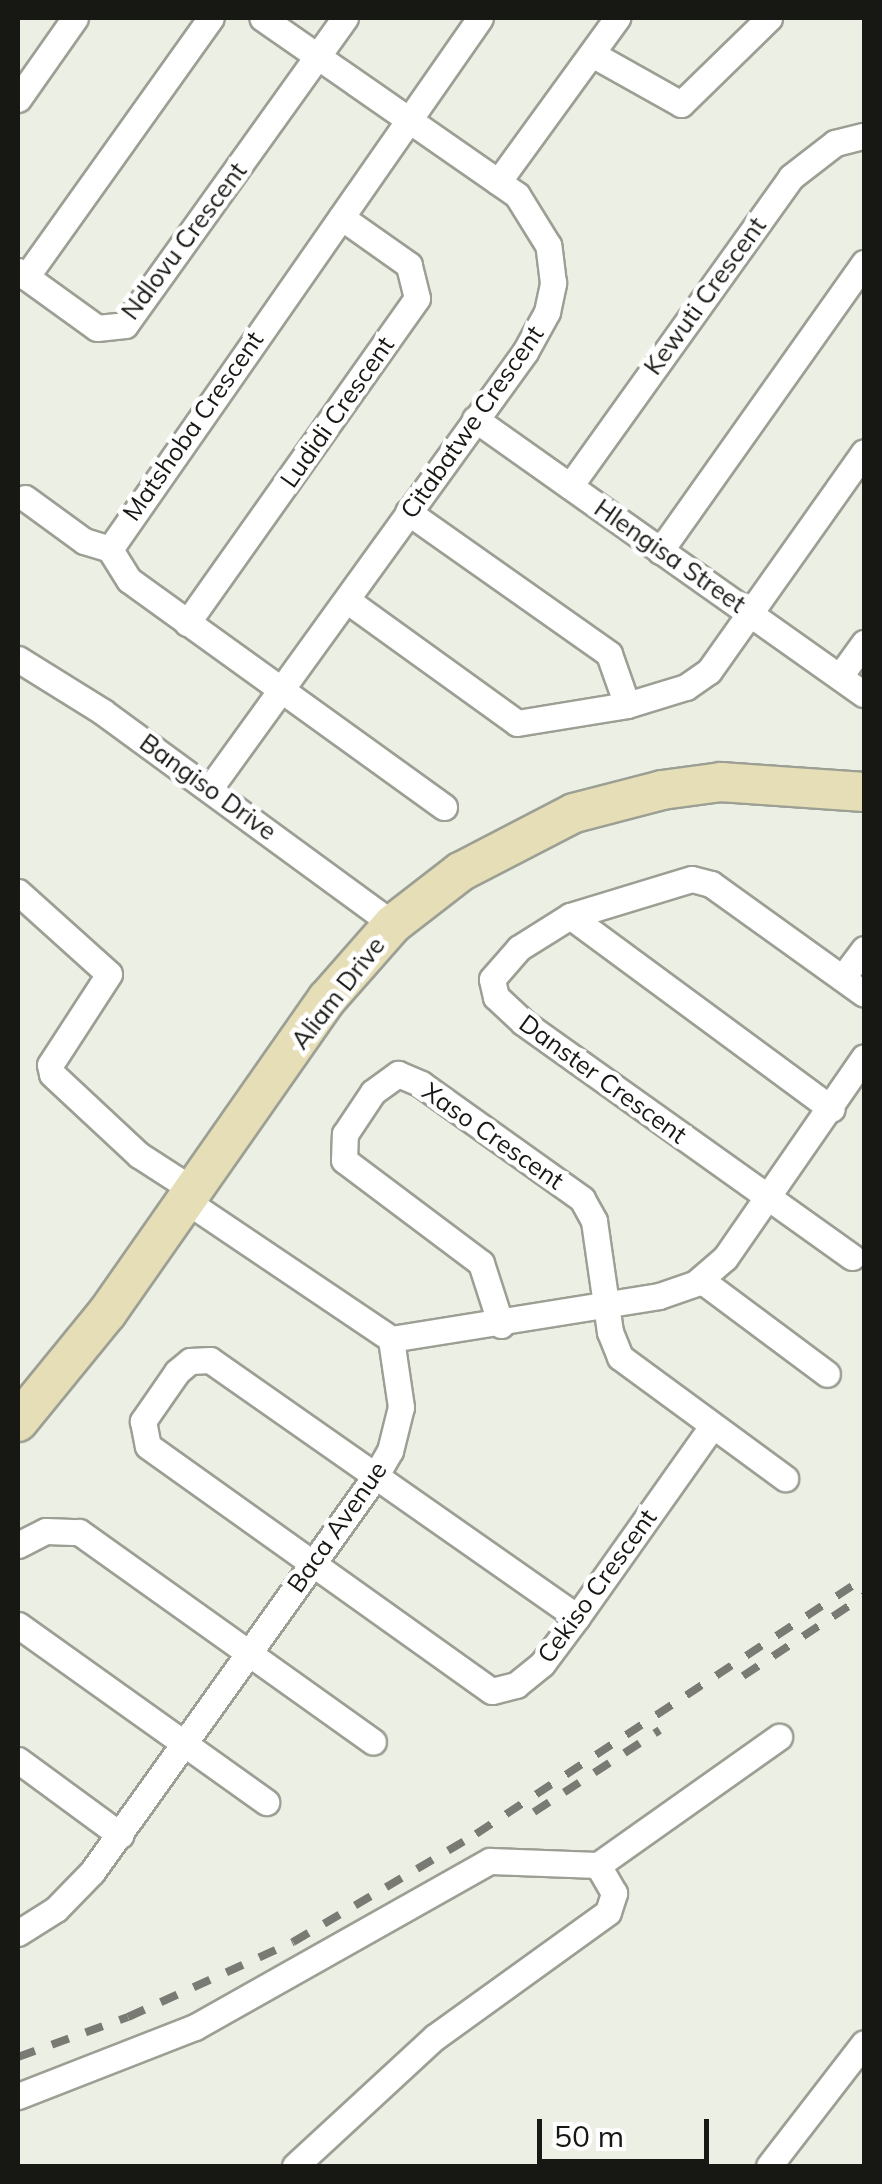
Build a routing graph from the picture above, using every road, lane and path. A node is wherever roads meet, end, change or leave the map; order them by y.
1 (75, 18) edge
2 (211, 18) edge
3 (262, 18) edge
4 (345, 18) edge
5 (480, 18) edge
6 (617, 18) edge
7 (769, 18) edge
8 (592, 54) junction
9 (318, 56) junction
10 (18, 99) edge
11 (408, 120) junction
12 (864, 136) edge
13 (498, 182) junction
14 (341, 218) junction
15 (864, 264) edge
16 (22, 274) edge
17 (475, 419) junction
18 (864, 452) edge
19 (570, 486) junction
20 (24, 498) dead end
21 (408, 512) junction
22 (110, 549) junction
23 (660, 551) junction
24 (348, 601) junction
25 (750, 613) junction
26 (187, 623) junction
27 (864, 643) edge
28 (18, 659) edge
29 (840, 676) junction
30 (283, 690) junction
31 (864, 694) edge
32 (627, 705) junction
33 (210, 788) junction
34 (864, 792) edge
35 (444, 807) dead end
36 (18, 892) edge
37 (570, 916) junction
38 (393, 924) junction
39 (864, 948) edge
40 (843, 976) junction
41 (864, 994) edge
42 (864, 1057) edge
43 (832, 1109) junction
44 (189, 1195) junction
45 (769, 1198) junction
46 (852, 1257) dead end
47 (701, 1280) junction
48 (608, 1306) junction
49 (501, 1325) junction
50 (390, 1340) junction
51 (827, 1374) dead end
52 (18, 1422) edge
53 (711, 1428) junction
54 (376, 1475) junction
55 (784, 1478) dead end
56 (18, 1545) edge
57 (311, 1565) junction
58 (577, 1617) junction
59 (18, 1625) edge
60 (246, 1653) junction
61 (779, 1738) dead end
62 (373, 1742) dead end
63 (185, 1745) junction
64 (18, 1760) edge
65 (266, 1802) dead end
66 (120, 1835) junction
67 (598, 1865) junction
68 (18, 1933) edge
69 (864, 2043) edge
70 (18, 2096) edge
71 (295, 2166) edge
72 (769, 2166) edge

1 - 10 street
2 - 16 street
3 - 9 street, Citabatwe Crescent
4 - 9 street, Ndlovu Crescent
5 - 11 street, Matshoba Crescent
6 - 8 street
7 - 8 street
8 - 13 street
9 - 11 street, Citabatwe Crescent
9 - 16 street, Ndlovu Crescent
11 - 13 street, Citabatwe Crescent
11 - 14 street, Matshoba Crescent
12 - 19 street, Kewuti Crescent
13 - 17 street, Citabatwe Crescent
14 - 22 street, Matshoba Crescent
14 - 26 street, Ludidi Crescent
15 - 23 street
17 - 19 street, Hlengisa Street
17 - 21 street, Citabatwe Crescent
18 - 25 street
19 - 23 street, Hlengisa Street
20 - 22 street
21 - 24 street, Citabatwe Crescent
21 - 32 street
22 - 26 street, Matshoba Crescent
23 - 25 street, Hlengisa Street
24 - 30 street, Citabatwe Crescent
24 - 32 street
25 - 29 street, Hlengisa Street
25 - 32 street
26 - 30 street, Matshoba Crescent
27 - 29 street
28 - 33 street, Bangiso Drive
29 - 31 street, Hlengisa Street
30 - 33 street, Citabatwe Crescent
30 - 35 street, Matshoba Crescent
33 - 38 street, Bangiso Drive
34 - 38 street, Aliam Drive
36 - 44 street
37 - 40 street, Danster Crescent
37 - 43 street
37 - 45 street, Danster Crescent
38 - 44 street, Aliam Drive
39 - 40 street
40 - 41 street, Danster Crescent
42 - 43 street
43 - 45 street
44 - 50 street
44 - 52 street, Aliam Drive
45 - 46 street, Danster Crescent
45 - 47 street
47 - 48 street
47 - 51 street
48 - 49 street
48 - 49 street, Xaso Crescent
48 - 53 street
49 - 50 street
50 - 54 street, Baca Avenue
53 - 55 street
53 - 58 street, Cekiso Crescent
54 - 57 street, Baca Avenue
54 - 57 street
54 - 58 street
56 - 60 street
57 - 58 street, Cekiso Crescent
57 - 60 street, Baca Avenue
59 - 63 street
60 - 62 street
60 - 63 street, Baca Avenue
61 - 67 street
63 - 65 street
63 - 66 street, Baca Avenue
64 - 66 street
66 - 68 street, Baca Avenue
67 - 70 street
67 - 71 street
69 - 72 street

